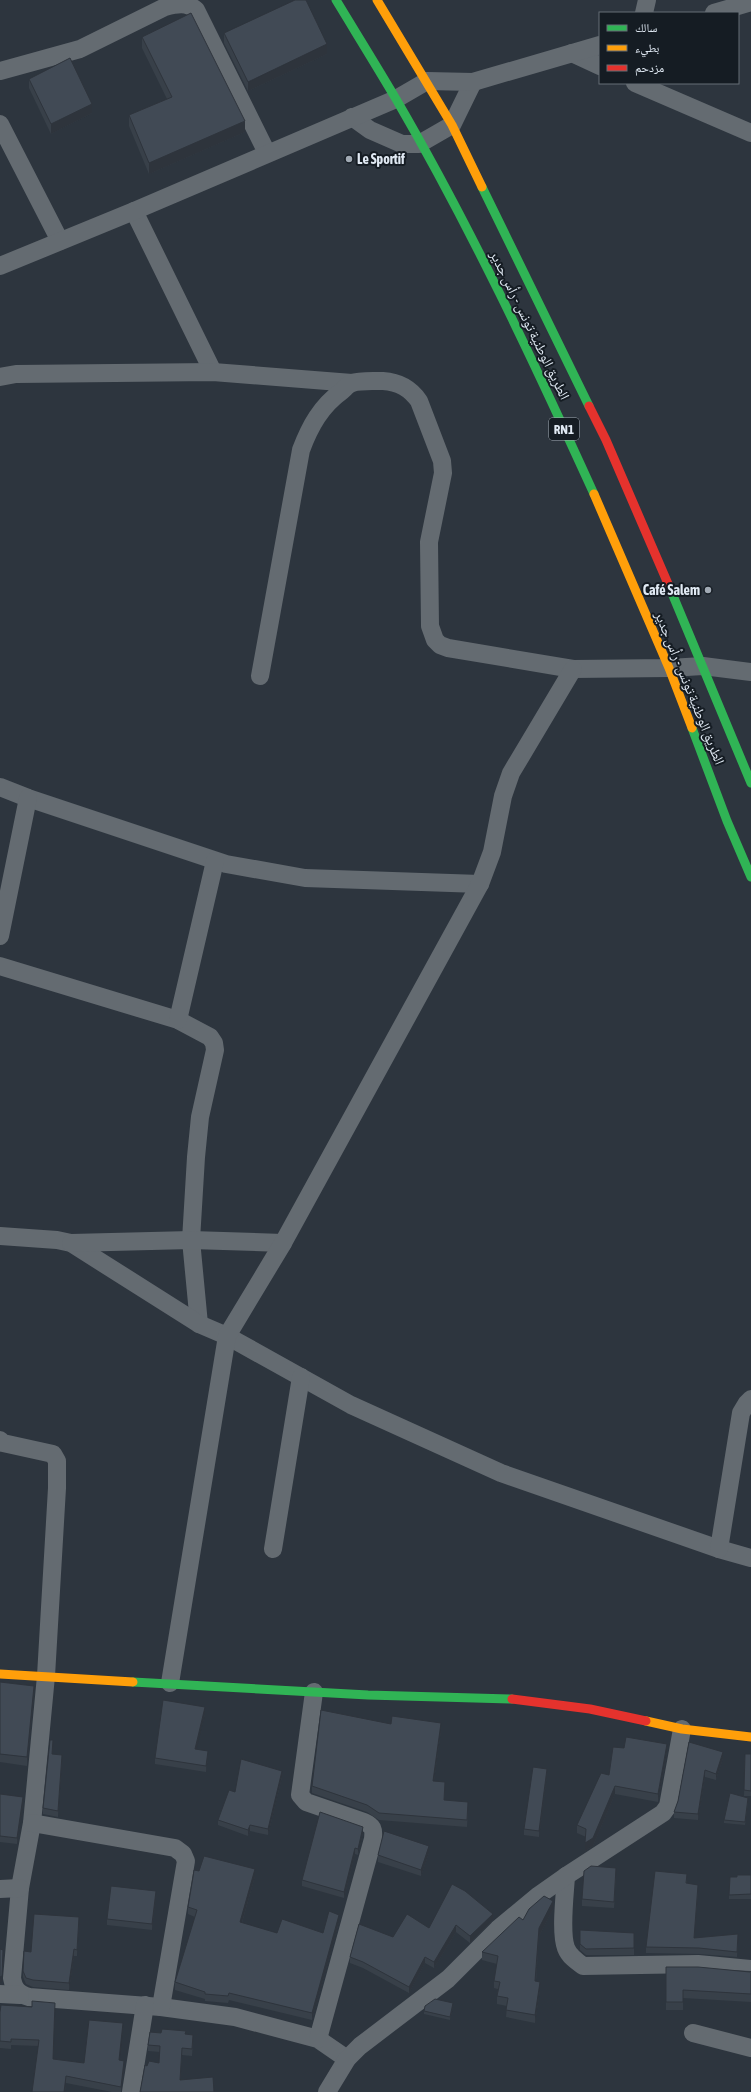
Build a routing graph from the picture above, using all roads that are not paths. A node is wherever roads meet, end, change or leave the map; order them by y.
1 (336, 0) edge
2 (377, 0) edge
3 (647, 0) edge
4 (751, 2) edge
5 (644, 12) edge
6 (717, 12) edge
7 (599, 45) edge
8 (572, 53) junction
9 (599, 66) edge
10 (0, 71) edge
11 (427, 81) junction
12 (473, 82) junction
13 (637, 84) edge
14 (396, 99) junction
15 (352, 117) junction
16 (0, 124) edge
17 (452, 125) junction
18 (751, 134) edge
19 (419, 144) junction
20 (267, 153) junction
21 (134, 211) junction
22 (60, 241) junction
23 (0, 266) edge
24 (213, 372) junction
25 (0, 377) edge
26 (352, 383) junction
27 (703, 666) junction
28 (669, 668) junction
29 (573, 669) junction
30 (751, 672) edge
31 (260, 676) dead end
32 (751, 783) edge
33 (0, 787) edge
34 (28, 798) junction
35 (215, 860) junction
36 (751, 877) edge
37 (480, 884) junction
38 (0, 936) edge
39 (0, 966) edge
40 (178, 1020) junction
41 (0, 1236) edge
42 (191, 1240) junction
43 (71, 1243) junction
44 (283, 1243) junction
45 (199, 1324) junction
46 (227, 1336) junction
47 (301, 1377) junction
48 (751, 1399) edge
49 (0, 1440) edge
50 (273, 1549) dead end
51 (720, 1549) junction
52 (751, 1558) edge
53 (0, 1674) edge
54 (46, 1676) junction
55 (170, 1682) junction
56 (314, 1692) junction
57 (682, 1729) junction
58 (751, 1737) edge
59 (32, 1823) junction
60 (566, 1876) junction
61 (20, 1888) junction
62 (0, 1889) edge
63 (751, 1970) edge
64 (0, 1994) edge
65 (20, 1995) junction
66 (153, 2006) junction
67 (693, 2033) dead end
68 (318, 2039) junction
69 (751, 2048) edge
70 (347, 2059) junction
71 (131, 2092) edge
72 (327, 2092) edge

1 - 14 main road, الطريق الوطنية تونس - رأس جدير / RN1
2 - 11 main road, الطريق الوطنية تونس - رأس جدير / RN1
3 - 5 street
4 - 6 street
7 - 8 street
8 - 9 street
8 - 12 street
10 - 20 street
11 - 12 street
11 - 14 street
11 - 17 main road, الطريق الوطنية تونس - رأس جدير / RN1
12 - 17 street
13 - 18 street
14 - 15 street
14 - 19 main road, الطريق الوطنية تونس - رأس جدير / RN1
15 - 19 street
15 - 20 street
16 - 22 street
17 - 19 street
17 - 27 main road, الطريق الوطنية تونس - رأس جدير / RN1
19 - 28 main road, الطريق الوطنية تونس - رأس جدير / RN1
20 - 21 street
21 - 22 street
21 - 24 street
22 - 23 street
24 - 25 street
24 - 26 street
26 - 29 street
26 - 31 street
27 - 28 street
27 - 30 street
27 - 32 main road, الطريق الوطنية تونس - رأس جدير / RN1
28 - 29 street
28 - 36 main road, الطريق الوطنية تونس - رأس جدير / RN1
29 - 37 street
33 - 34 street
34 - 35 street
34 - 38 street
35 - 37 street
35 - 40 street
37 - 44 street
39 - 40 street
40 - 42 street
41 - 43 street
42 - 43 street
42 - 44 street
42 - 45 street
43 - 45 street
44 - 46 street
45 - 46 street
46 - 47 street
46 - 55 street
47 - 50 street
47 - 51 street
48 - 51 street
49 - 54 street
51 - 52 street
53 - 54 main road
54 - 55 main road
54 - 59 street
55 - 56 main road
56 - 57 main road
56 - 68 street
57 - 58 main road
57 - 60 street
59 - 61 street
59 - 66 street
60 - 63 street
60 - 70 street
61 - 62 street
61 - 65 street
64 - 65 street
65 - 66 street
66 - 68 street
66 - 71 street
67 - 69 street
68 - 70 street
70 - 72 street

